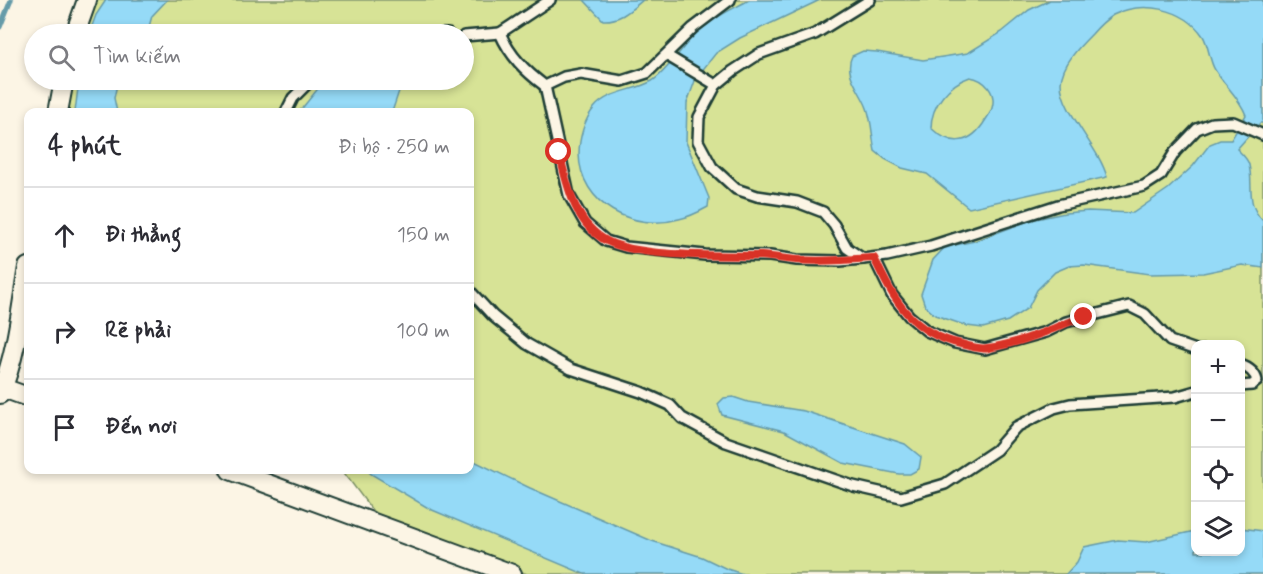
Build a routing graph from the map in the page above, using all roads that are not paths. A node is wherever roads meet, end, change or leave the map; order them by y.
1 (87, 0) edge
2 (550, 0) edge
3 (730, 0) edge
4 (870, 0) edge
5 (79, 24) edge
6 (500, 33) junction
7 (474, 35) edge
8 (668, 56) junction
9 (713, 83) junction
10 (545, 86) junction
11 (62, 90) edge
12 (301, 90) edge
13 (59, 108) edge
14 (288, 108) edge
15 (1263, 135) edge
16 (874, 258) junction
17 (863, 259) junction
18 (24, 289) edge
19 (474, 295) edge
20 (1191, 348) edge
21 (1245, 366) edge
22 (1245, 386) edge
23 (1, 391) edge
24 (1191, 392) edge
25 (24, 396) edge
26 (241, 474) edge
27 (512, 574) edge

1 - 5 street
2 - 6 lane
3 - 8 lane
4 - 9 lane
6 - 7 lane
6 - 10 lane
8 - 9 lane
8 - 10 lane
9 - 17 lane
10 - 17 lane
11 - 13 street
12 - 14 lane
15 - 16 lane
16 - 17 lane
16 - 20 lane
18 - 23 street
19 - 24 lane
21 - 22 lane
23 - 25 street
26 - 27 street

